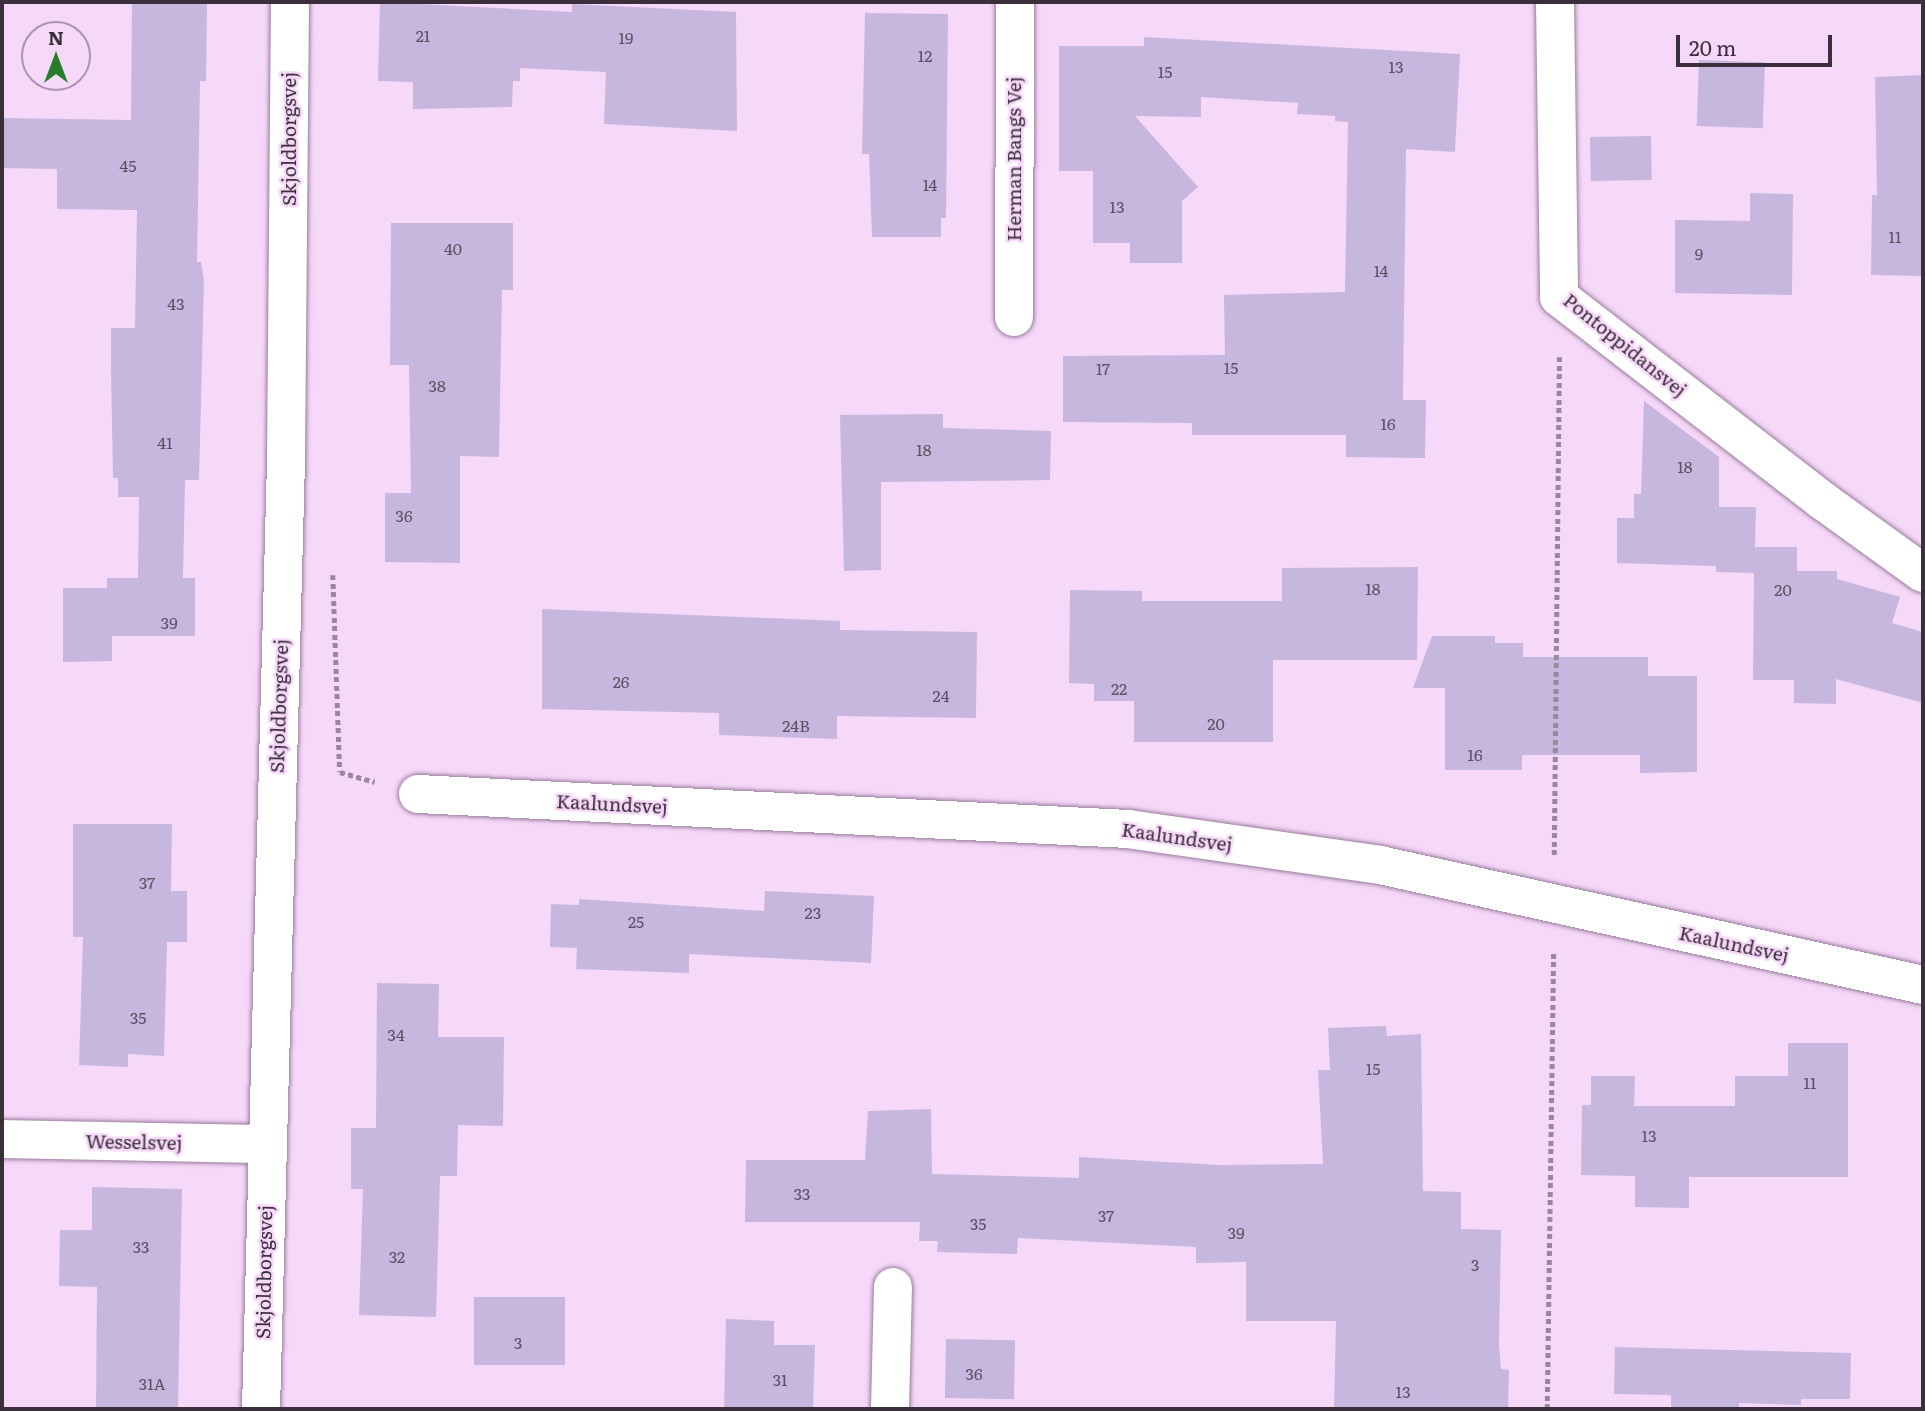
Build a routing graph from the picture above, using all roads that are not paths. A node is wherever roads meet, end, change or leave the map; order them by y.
1 (290, 2) edge
2 (1015, 2) edge
3 (1555, 2) edge
4 (1014, 317) dead end
5 (1923, 573) edge
6 (418, 794) dead end
7 (1923, 985) edge
8 (2, 1139) edge
9 (267, 1144) junction
10 (893, 1287) dead end
11 (261, 1409) edge
12 (890, 1409) edge

1 - 9 street, Skjoldborgsvej
2 - 4 street, Herman Bangs Vej
3 - 5 street, Pontoppidansvej
6 - 7 street, Kaalundsvej
8 - 9 street, Wesselsvej
9 - 11 street, Skjoldborgsvej
10 - 12 street

